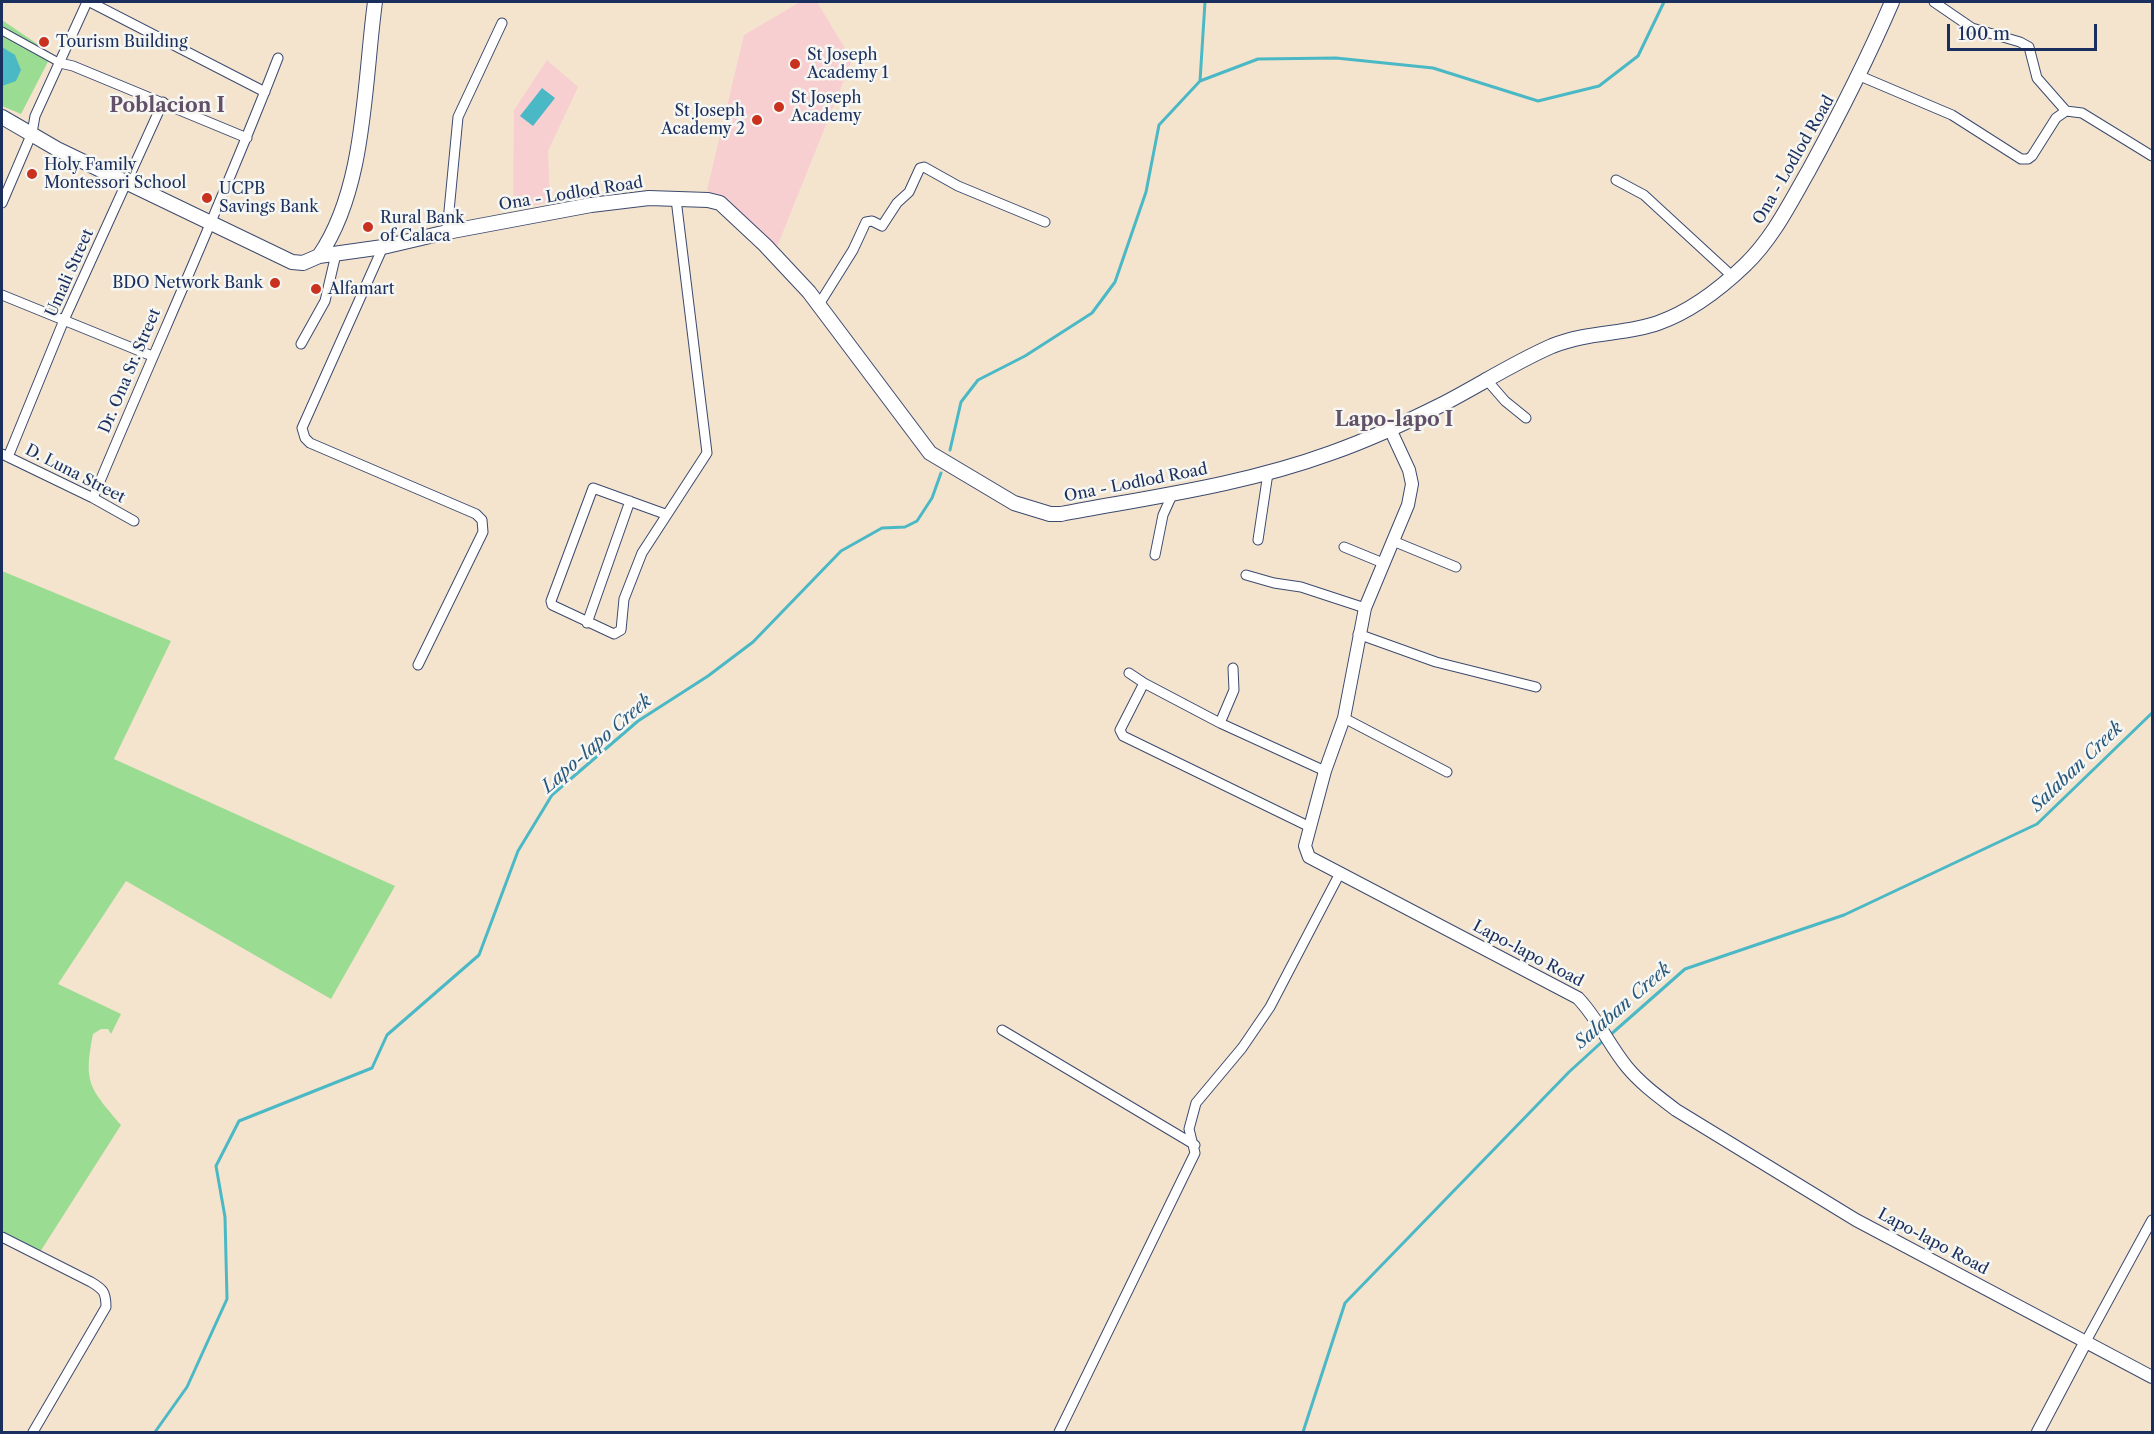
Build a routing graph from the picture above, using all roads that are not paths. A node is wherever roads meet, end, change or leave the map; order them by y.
1 (89, 2) edge
2 (375, 2) edge
3 (1892, 2) edge
4 (1934, 2) edge
5 (502, 23) dead end
6 (2, 31) edge
7 (278, 58) dead end
8 (60, 63) junction
9 (1860, 76) junction
10 (265, 92) junction
11 (163, 102) junction
12 (2066, 111) junction
13 (2, 117) edge
14 (32, 133) junction
15 (248, 137) junction
16 (2152, 156) edge
17 (1616, 180) dead end
18 (126, 184) junction
19 (676, 199) junction
20 (2, 203) edge
21 (1045, 222) dead end
22 (211, 225) junction
23 (447, 232) junction
24 (383, 247) junction
25 (336, 254) junction
26 (319, 256) junction
27 (1732, 276) junction
28 (2, 295) edge
29 (818, 306) junction
30 (64, 320) junction
31 (301, 344) dead end
32 (152, 356) junction
33 (1485, 378) junction
34 (1526, 418) dead end
35 (1390, 429) junction
36 (5, 456) edge
37 (1268, 473) junction
38 (1173, 493) junction
39 (93, 498) junction
40 (630, 501) junction
41 (665, 514) junction
42 (134, 521) dead end
43 (1258, 540) dead end
44 (1393, 541) junction
45 (1344, 547) dead end
46 (1155, 555) dead end
47 (1383, 563) junction
48 (1456, 567) dead end
49 (1246, 575) dead end
50 (1365, 608) junction
51 (587, 623) junction
52 (1358, 634) junction
53 (418, 665) dead end
54 (1233, 668) dead end
55 (1129, 673) dead end
56 (1144, 683) junction
57 (1536, 687) dead end
58 (1344, 718) junction
59 (1220, 723) junction
60 (1325, 771) junction
61 (1447, 772) dead end
62 (1310, 827) junction
63 (1339, 875) junction
64 (1002, 1030) dead end
65 (1195, 1145) junction
66 (2152, 1220) edge
67 (2, 1237) edge
68 (2085, 1343) junction
69 (2152, 1377) edge
70 (33, 1432) edge
71 (1059, 1432) edge
72 (2038, 1432) edge

1 - 8 street
1 - 10 street
2 - 26 main road
3 - 9 main road, Ona - Lodlod Road
4 - 12 street
5 - 23 street
6 - 8 street
7 - 10 street, Dr. Ona Sr. Street
8 - 11 street
8 - 14 street
9 - 12 street
9 - 27 main road, Ona - Lodlod Road
10 - 15 street, Dr. Ona Sr. Street
11 - 15 street
11 - 18 street, Umali Street
12 - 16 street
13 - 14 main road, Ona - Lodlod Road
14 - 18 main road, Ona - Lodlod Road
14 - 20 street
15 - 22 street, Dr. Ona Sr. Street
17 - 27 street
18 - 22 main road, Ona - Lodlod Road
18 - 30 street, Umali Street
19 - 23 main road, Ona - Lodlod Road
19 - 29 main road, Ona - Lodlod Road
19 - 41 street
21 - 29 street
22 - 26 main road, Ona - Lodlod Road
22 - 32 street, Dr. Ona Sr. Street
23 - 24 main road, Ona - Lodlod Road
24 - 25 main road, Ona - Lodlod Road
24 - 53 street
25 - 26 main road, Ona - Lodlod Road
25 - 31 street
27 - 33 main road, Ona - Lodlod Road
28 - 30 street
29 - 38 main road, Ona - Lodlod Road
30 - 32 street
30 - 36 street, Umali Street
32 - 39 street, Dr. Ona Sr. Street
33 - 34 street
33 - 35 main road, Ona - Lodlod Road
35 - 37 main road, Ona - Lodlod Road
35 - 44 street, Lapo-lapo Road
36 - 39 street, D. Luna Street
37 - 38 main road, Ona - Lodlod Road
37 - 43 street
38 - 46 street
39 - 42 street, D. Luna Street
40 - 41 street
40 - 51 street
40 - 51 street
41 - 51 street
44 - 47 street, Lapo-lapo Road
44 - 48 street
45 - 47 street
47 - 50 street, Lapo-lapo Road
49 - 50 street
50 - 52 street, Lapo-lapo Road
52 - 57 street
52 - 58 street, Lapo-lapo Road
54 - 59 street
55 - 56 street
56 - 59 street
56 - 62 street
58 - 60 street, Lapo-lapo Road
58 - 61 street
59 - 60 street
60 - 62 street, Lapo-lapo Road
62 - 63 street, Lapo-lapo Road
63 - 65 street
63 - 68 street, Lapo-lapo Road
64 - 65 street
65 - 71 street
66 - 68 street
67 - 70 street
68 - 69 street, Lapo-lapo Road
68 - 72 street

